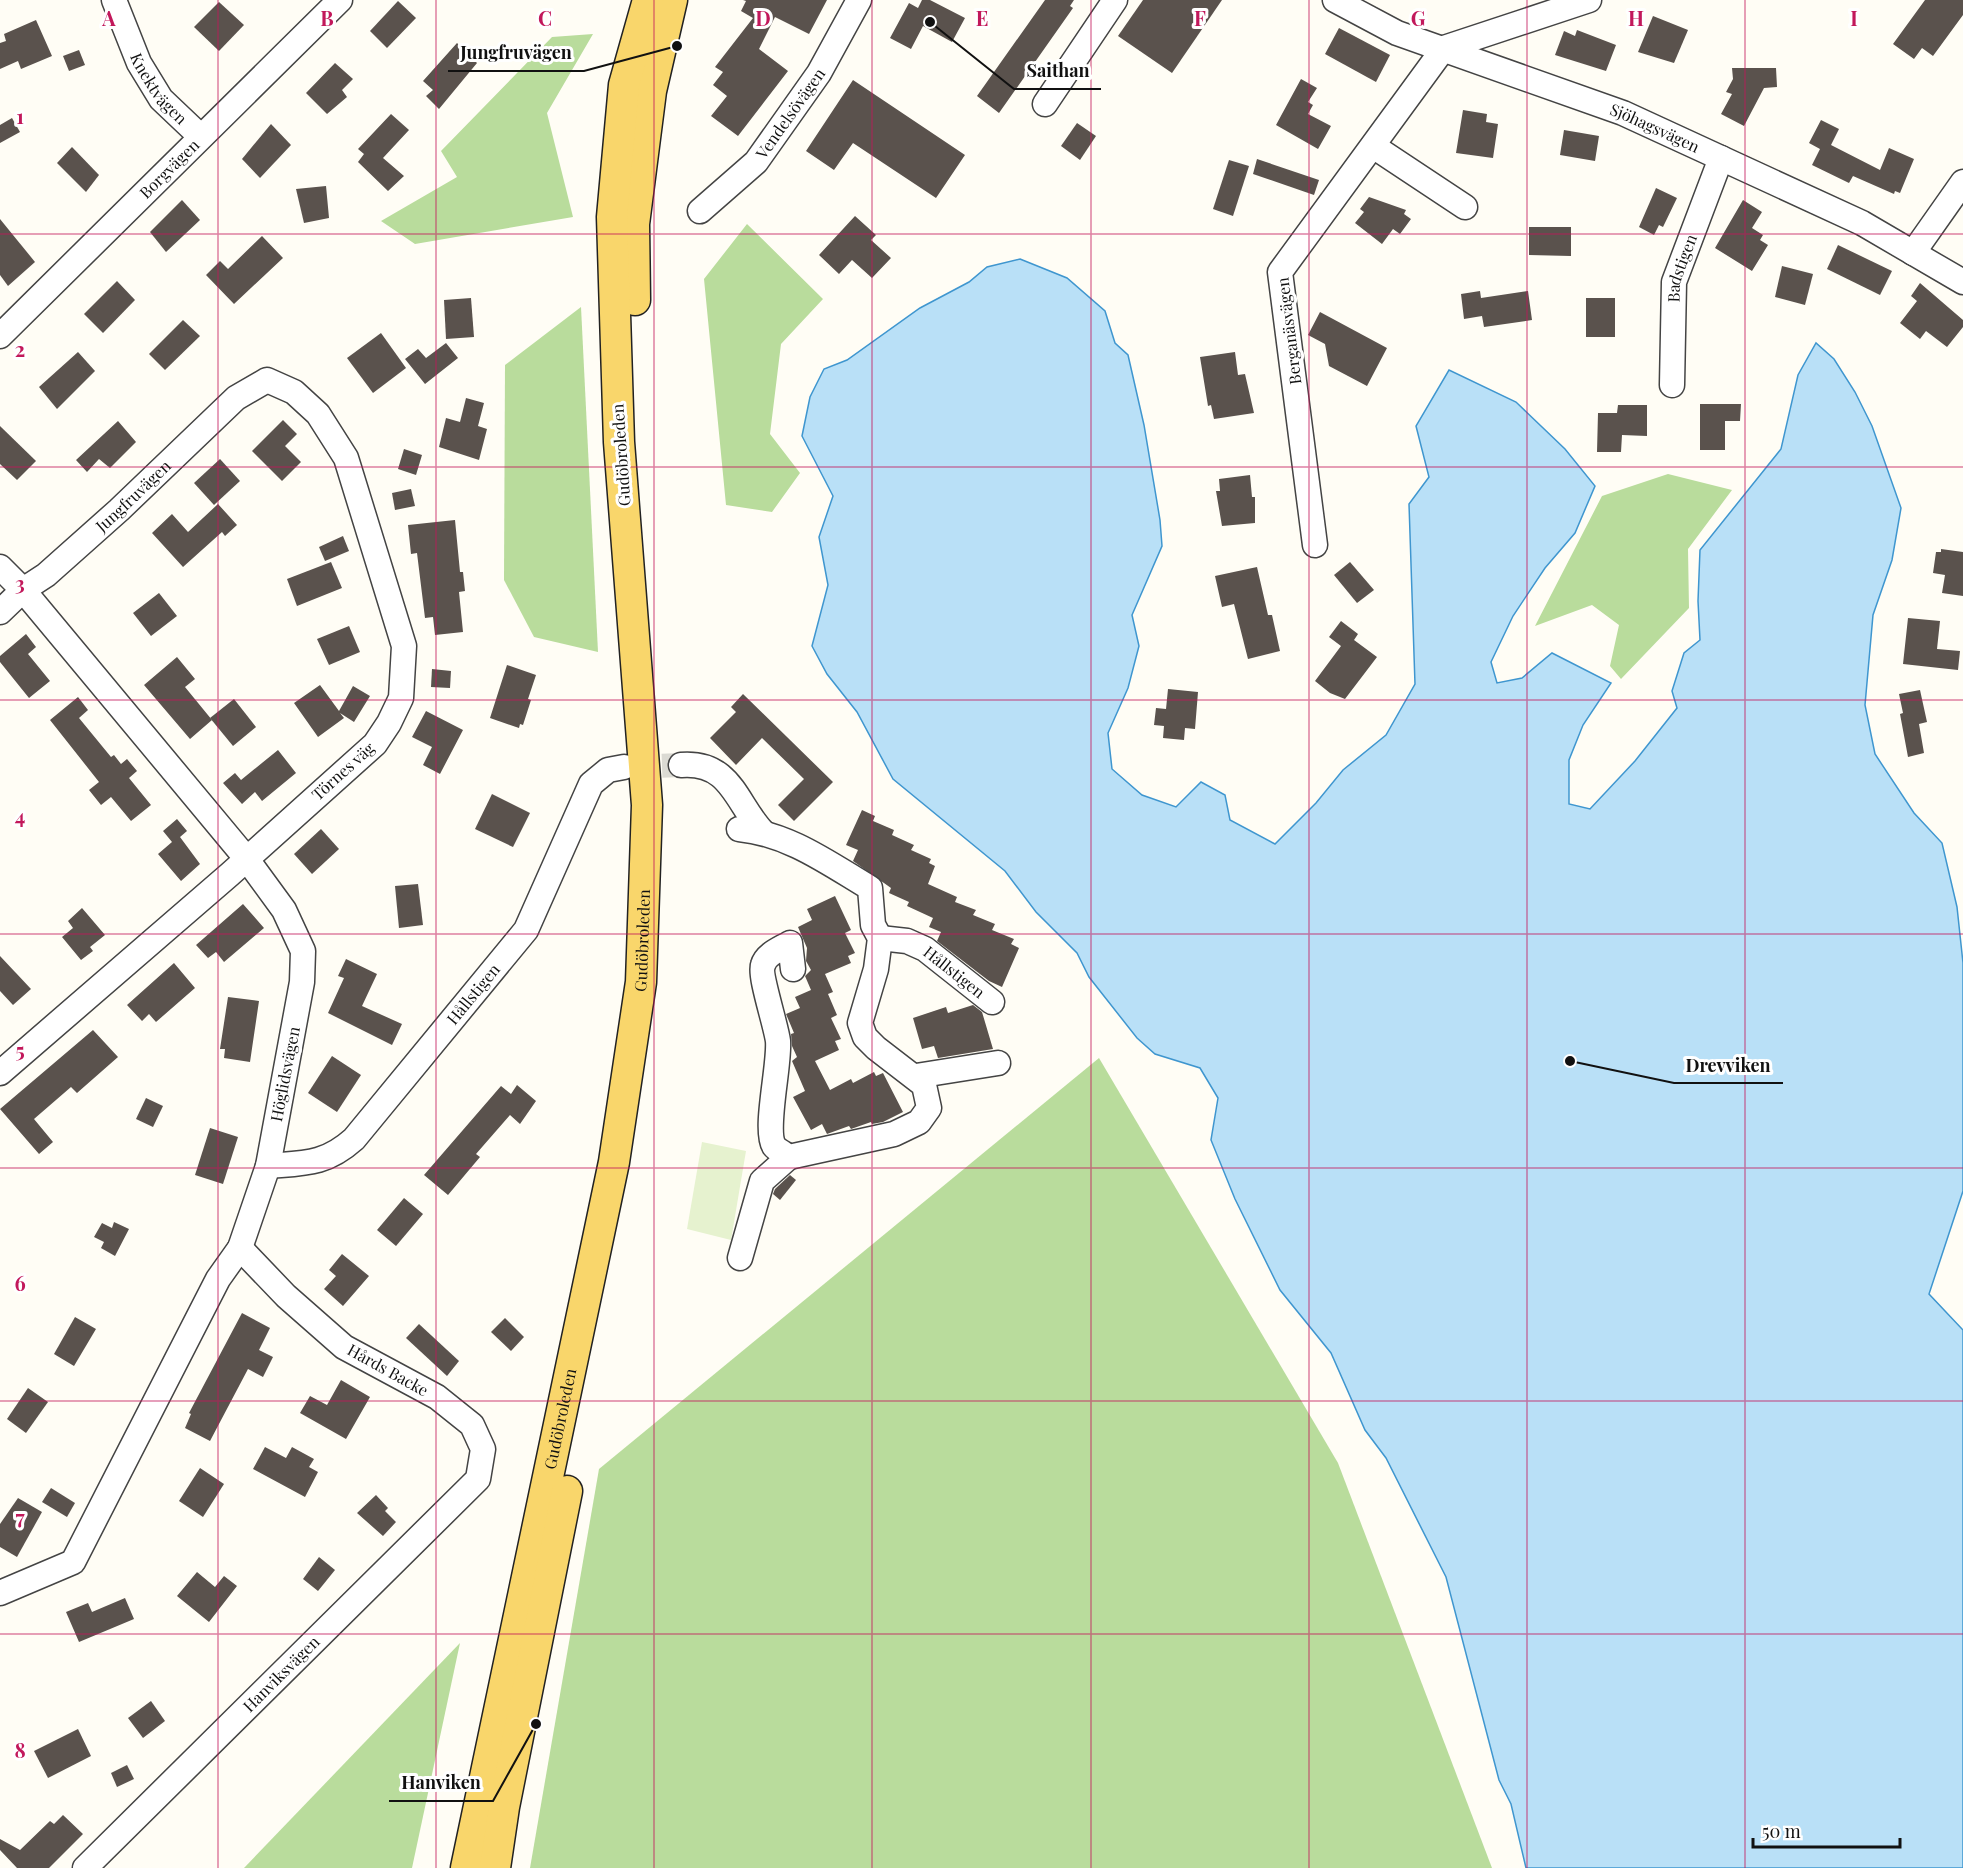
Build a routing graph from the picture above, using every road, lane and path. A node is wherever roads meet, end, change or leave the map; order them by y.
1 (114, 0) edge
2 (340, 0) edge
3 (648, 0) edge
4 (672, 0) edge
5 (859, 0) edge
6 (1115, 0) edge
7 (1335, 0) edge
8 (1589, 0) edge
9 (1444, 48) junction
10 (1045, 104) dead end
11 (200, 136) junction
12 (1372, 146) junction
13 (1721, 158) junction
14 (1963, 182) edge
15 (1465, 207) dead end
16 (700, 211) dead end
17 (1913, 253) junction
18 (1963, 282) edge
19 (0, 336) edge
20 (267, 380) joint
21 (1672, 385) dead end
22 (1315, 544) dead end
23 (0, 567) edge
24 (23, 590) junction
25 (0, 612) edge
26 (681, 765) tunnel mouth
27 (624, 767) tunnel mouth
28 (246, 858) junction
29 (880, 938) junction
30 (793, 969) dead end
31 (992, 1002) dead end
32 (998, 1064) dead end
33 (0, 1073) edge
34 (916, 1076) junction
35 (789, 1157) junction
36 (268, 1166) junction
37 (240, 1248) junction
38 (740, 1258) dead end
39 (478, 1479) joint
40 (0, 1593) edge
41 (85, 1868) edge
42 (466, 1868) edge
43 (495, 1868) edge

1 - 11 street, Knektvägen
2 - 11 street, Borgvägen
3 - 42 main road, Gudöbroleden
4 - 43 main road, Gudöbroleden
5 - 16 street, Vendelsövägen
6 - 10 street
7 - 9 street, Sjöhagsvägen
8 - 9 street
9 - 12 street, Berganäsvägen
9 - 13 street, Sjöhagsvägen
11 - 19 street, Borgvägen
12 - 15 street
12 - 22 street, Berganäsvägen
13 - 17 street, Sjöhagsvägen
13 - 21 street, Badstigen
14 - 17 street
17 - 18 street, Sjöhagsvägen
20 - 24 street, Jungfruvägen
20 - 28 street, Törnes väg
23 - 24 street, Höglidsvägen
24 - 25 street, Jungfruvägen
24 - 28 street, Höglidsvägen
26 - 29 street
27 - 36 street, Hållstigen
28 - 33 street, Törnes väg
28 - 36 street, Höglidsvägen
29 - 31 street, Hållstigen
29 - 34 street
30 - 35 street
32 - 34 street
34 - 35 street
35 - 38 street
36 - 37 street, Höglidsvägen
37 - 39 street, Hårds Backe
37 - 40 street, Höglidsvägen
39 - 41 street, Hanviksvägen

